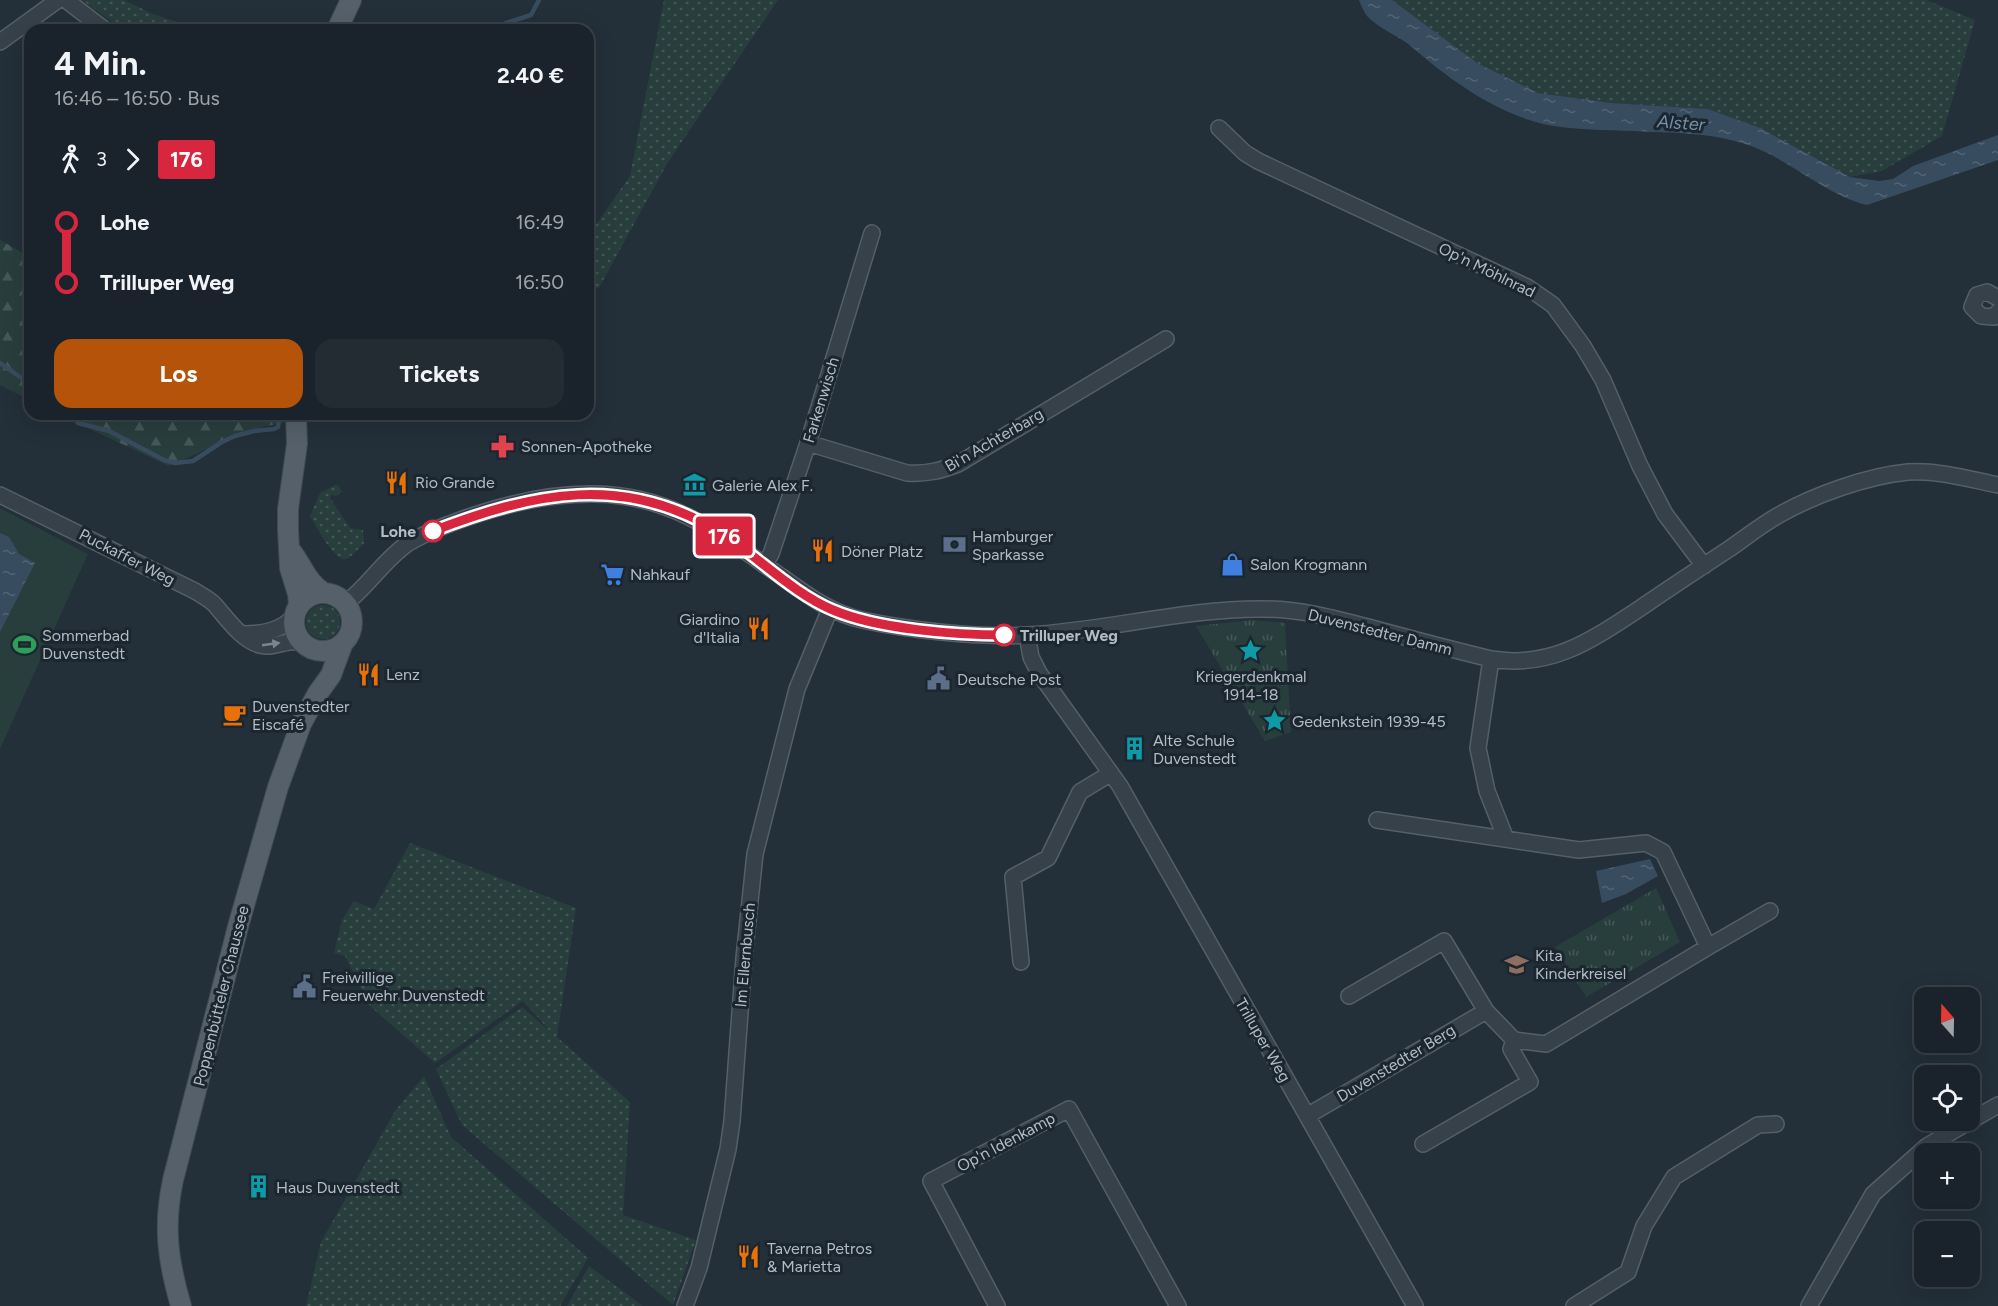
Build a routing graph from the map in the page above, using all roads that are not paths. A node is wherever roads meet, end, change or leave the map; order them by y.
1 (58, 0) edge
2 (66, 0) edge
3 (351, 0) edge
4 (25, 24) edge
5 (97, 24) edge
6 (340, 24) edge
7 (24, 25) edge
8 (0, 42) edge
9 (1219, 128) dead end
10 (873, 232) dead end
11 (1998, 298) edge
12 (1998, 312) edge
13 (1166, 339) dead end
14 (296, 420) edge
15 (808, 443) junction
16 (1998, 485) edge
17 (0, 495) edge
18 (291, 551) junction
19 (764, 565) junction
20 (1704, 566) junction
21 (324, 593) junction
22 (346, 603) junction
23 (830, 609) junction
24 (297, 611) junction
25 (243, 634) junction
26 (1027, 635) junction
27 (305, 645) junction
28 (342, 645) junction
29 (1491, 659) junction
30 (318, 693) junction
31 (1111, 773) junction
32 (1377, 820) dead end
33 (1506, 839) junction
34 (1770, 911) dead end
35 (1708, 947) junction
36 (1022, 962) dead end
37 (1349, 996) dead end
38 (1486, 1011) junction
39 (1514, 1040) junction
40 (1998, 1105) edge
41 (1307, 1116) junction
42 (1776, 1124) dead end
43 (1423, 1144) dead end
44 (182, 1306) edge
45 (685, 1306) edge
46 (997, 1306) edge
47 (1178, 1306) edge
48 (1415, 1306) edge
49 (1574, 1306) edge
50 (1809, 1306) edge

1 - 4 street
2 - 5 street
3 - 6 main road
7 - 8 street
9 - 20 street, Op'n Möhlnrad
10 - 15 street, Farkenwisch
11 - 12 street
13 - 15 street, Bi'n Achterbarg
14 - 18 main road
15 - 19 street, Farkenwisch
16 - 20 street, Duvenstedter Damm
17 - 25 street, Puckaffer Weg
18 - 21 main road
18 - 24 main road
19 - 22 street, Duvenstedter Damm
19 - 23 street, Duvenstedter Damm
20 - 29 street, Duvenstedter Damm
21 - 22 main road
21 - 24 main road
22 - 28 main road
23 - 26 street, Duvenstedter Damm
23 - 45 street, Im Ellernbusch
24 - 25 street
24 - 27 main road
25 -> 27 street, Puckaffer Weg
26 - 29 street, Duvenstedter Damm
26 - 31 street, Trilluper Weg
27 - 28 main road
27 - 30 main road
28 - 30 main road, Poppenbütteler Chaussee
29 - 33 street
30 - 44 main road, Poppenbütteler Chaussee
31 - 36 street
31 - 41 street, Trilluper Weg
32 - 33 street
33 - 35 street
34 - 35 street
35 - 39 street
37 - 38 street
38 - 39 street
38 - 41 street, Duvenstedter Berg
39 - 43 street
40 - 50 street
41 - 48 street, Trilluper Weg
42 - 49 street
46 - 47 street, Op'n Idenkamp

